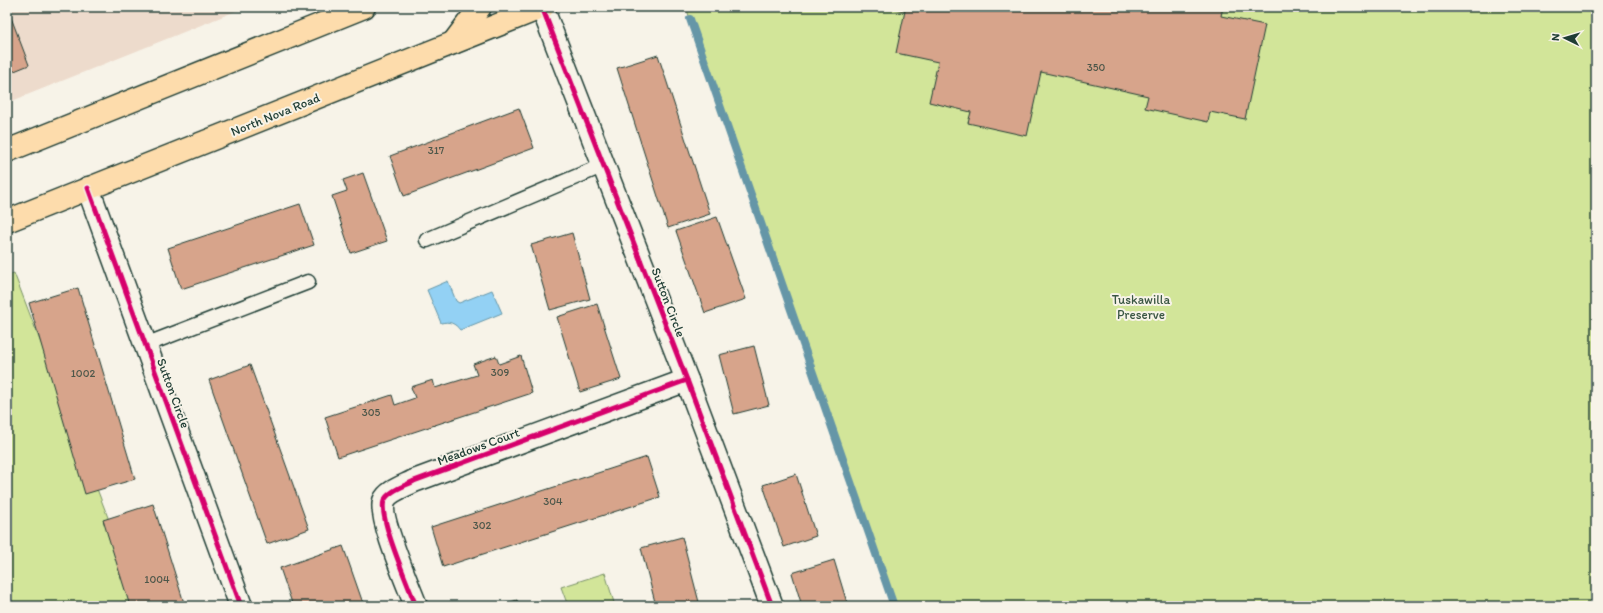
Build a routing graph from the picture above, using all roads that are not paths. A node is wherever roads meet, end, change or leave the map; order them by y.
1 (364, 7) edge
2 (480, 7) edge
3 (543, 7) edge
4 (453, 42) junction
5 (7, 151) edge
6 (604, 165) junction
7 (88, 188) junction
8 (7, 221) edge
9 (427, 240) dead end
10 (308, 282) dead end
11 (145, 345) junction
12 (687, 380) junction
13 (241, 606) edge
14 (416, 606) edge
15 (772, 606) edge

1 - 5 main road
2 - 4 main road
3 - 4 main road, North Nova Road
3 - 6 street, Sutton Circle
4 - 7 main road, North Nova Road
6 - 9 lane
6 - 12 street, Sutton Circle
7 - 8 main road, North Nova Road
7 - 11 street, Sutton Circle
10 - 11 lane
11 - 13 street, Sutton Circle
12 - 14 street, Meadows Court
12 - 15 street, Sutton Circle

